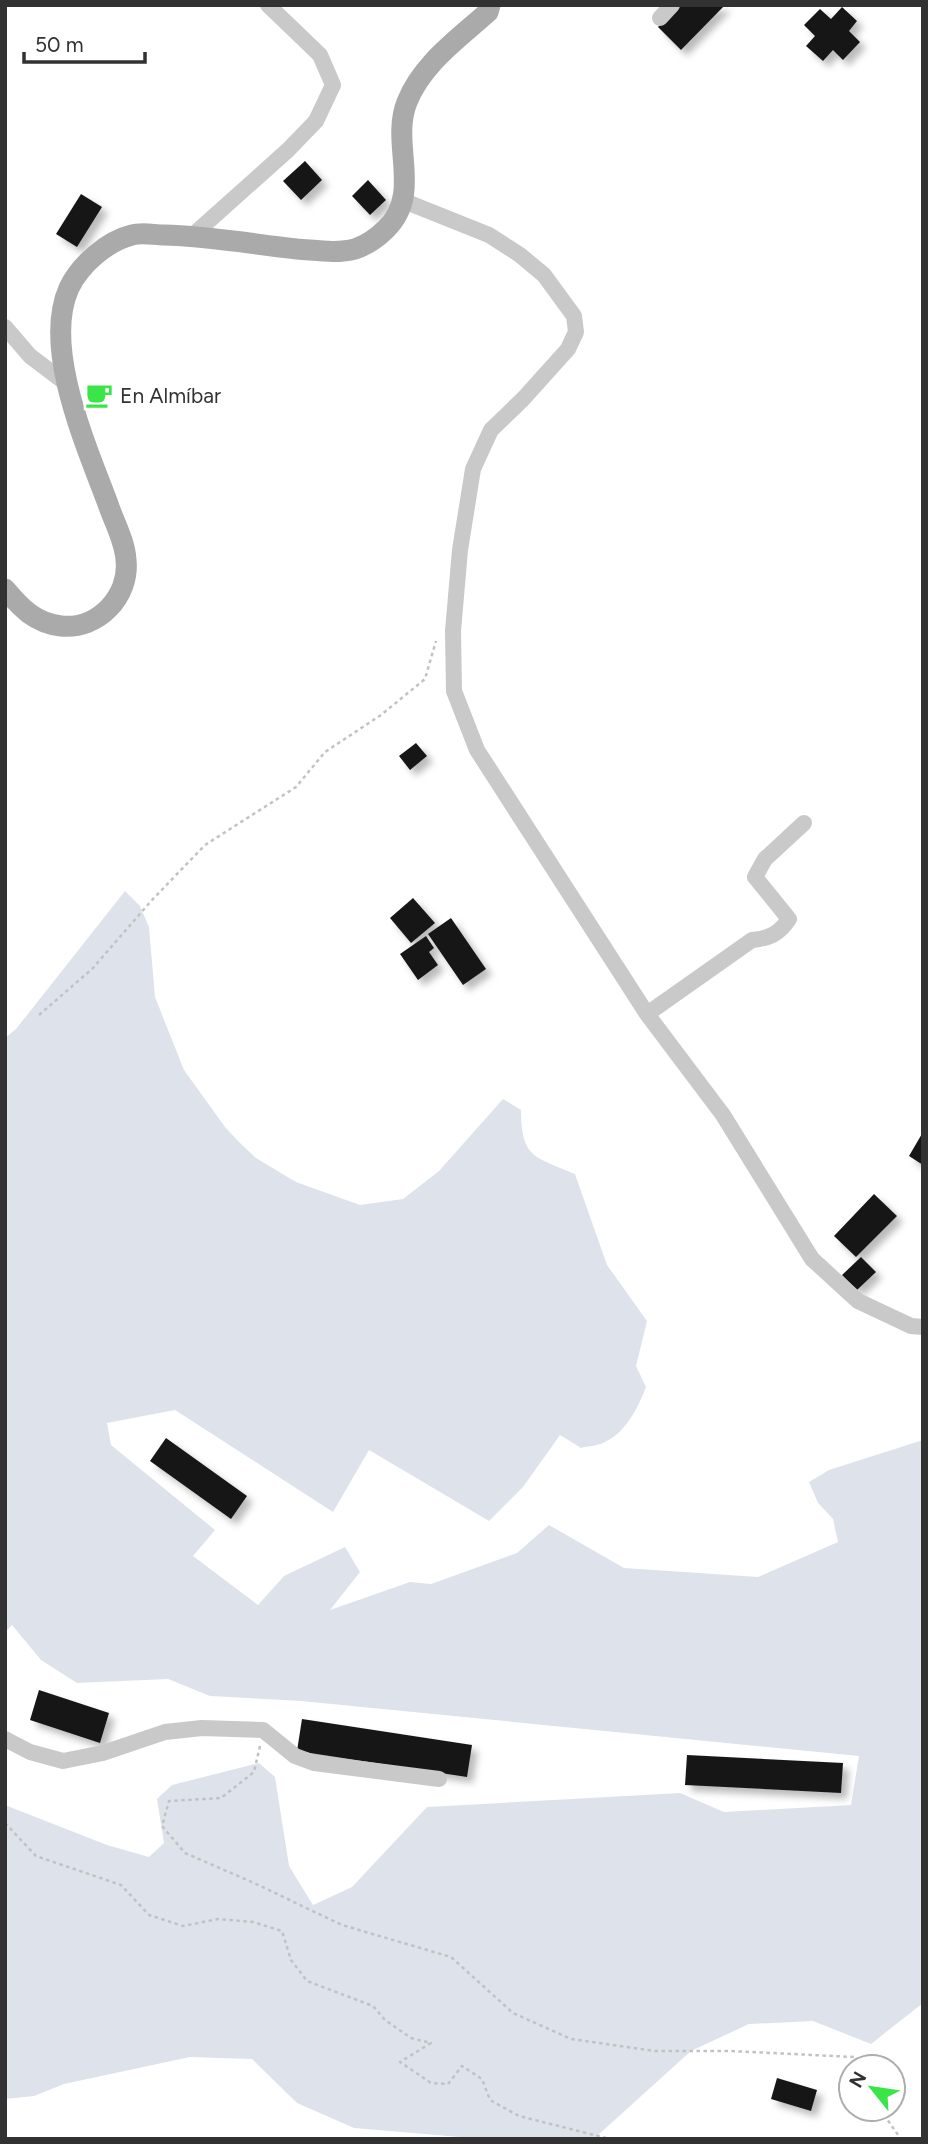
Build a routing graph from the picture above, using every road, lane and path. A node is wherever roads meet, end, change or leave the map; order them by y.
1 (268, 5) edge
2 (490, 5) edge
3 (672, 5) edge
4 (660, 18) dead end
5 (404, 201) junction
6 (193, 235) junction
7 (5, 327) edge
8 (67, 384) junction
9 (5, 589) edge
10 (439, 632) dead end
11 (804, 823) dead end
12 (648, 1014) junction
13 (39, 1015) dead end
14 (923, 1327) edge
15 (263, 1730) junction
16 (5, 1739) edge
17 (439, 1779) dead end
18 (5, 1823) edge
19 (837, 2056) edge
20 (889, 2123) edge
21 (610, 2139) edge
22 (897, 2139) edge

1 - 6 street
2 - 5 main road
3 - 4 street
5 - 6 main road
5 - 12 street
6 - 8 main road
7 - 8 street
8 - 9 main road
10 - 13 path
11 - 12 street
12 - 14 street
15 - 16 street
15 - 17 street
15 - 19 path
18 - 21 path
20 - 22 path

